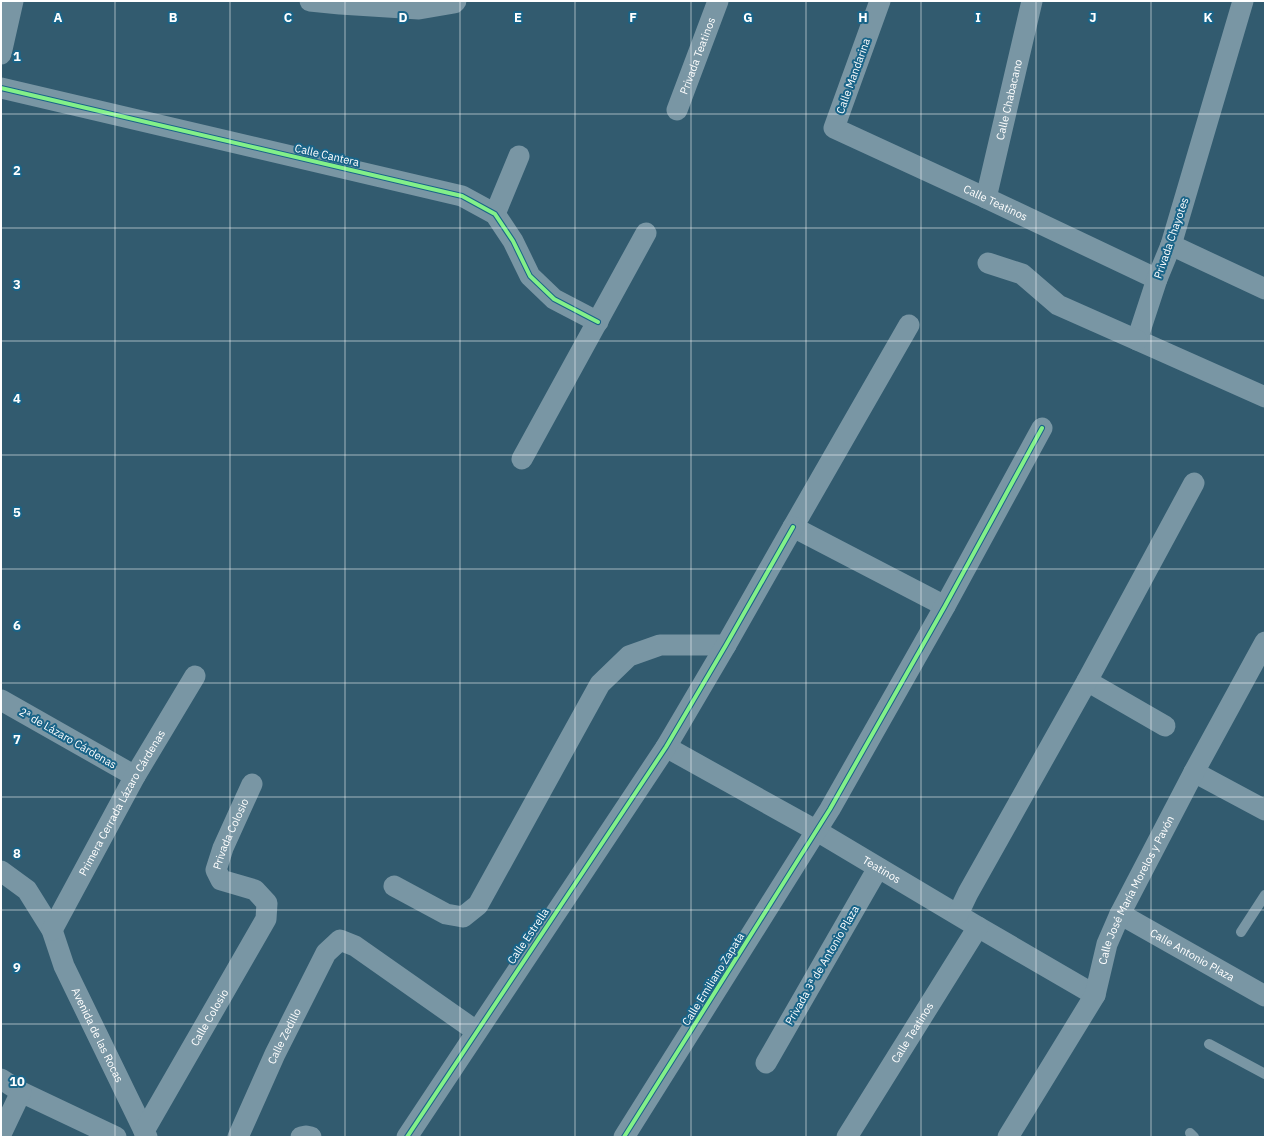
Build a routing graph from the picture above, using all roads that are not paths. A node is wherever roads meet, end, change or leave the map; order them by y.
1 (13, 1) edge
2 (310, 1) edge
3 (456, 1) edge
4 (718, 1) edge
5 (880, 1) edge
6 (1032, 1) edge
7 (1243, 1) edge
8 (1, 54) edge
9 (1, 88) edge
10 (677, 110) dead end
11 (834, 128) joint
12 (519, 156) dead end
13 (986, 198) junction
14 (495, 214) junction
15 (646, 233) dead end
16 (1171, 245) junction
17 (988, 263) dead end
18 (1157, 279) junction
19 (1265, 289) edge
20 (598, 322) junction
21 (909, 325) dead end
22 (1137, 340) junction
23 (1265, 397) edge
24 (1042, 428) dead end
25 (522, 459) dead end
26 (1194, 484) dead end
27 (793, 527) junction
28 (945, 606) junction
29 (1265, 642) edge
30 (726, 645) junction
31 (1259, 667) edge
32 (195, 676) dead end
33 (1087, 681) junction
34 (1, 700) edge
35 (1165, 726) dead end
36 (666, 746) junction
37 (1194, 772) junction
38 (135, 776) junction
39 (252, 784) dead end
40 (1265, 810) edge
41 (817, 831) junction
42 (878, 868) junction
43 (1, 871) edge
44 (394, 886) dead end
45 (1265, 895) edge
46 (267, 903) joint
47 (958, 914) junction
48 (1120, 914) junction
49 (978, 927) junction
50 (52, 930) junction
51 (1241, 932) dead end
52 (1095, 995) junction
53 (1265, 996) edge
54 (476, 1031) junction
55 (1209, 1044) dead end
56 (766, 1063) dead end
57 (1265, 1074) edge
58 (1, 1080) edge
59 (21, 1092) junction
60 (1, 1134) edge
61 (146, 1134) edge
62 (1015, 1135) edge
63 (116, 1137) edge
64 (238, 1137) edge
65 (301, 1137) edge
66 (311, 1137) edge
67 (407, 1137) edge
68 (624, 1137) edge
69 (847, 1137) edge

1 - 8 street
2 - 3 street
4 - 10 street, Privada Teatinos
5 - 11 street, Calle Mandarina
6 - 13 street, Calle Chabacano
7 - 16 street, Privada Chayotes
9 - 14 street, Calle Cantera
11 - 13 street, Calle Teatinos
12 - 14 street
13 - 18 street, Calle Teatinos
14 - 20 street, Calle Cantera
15 - 20 street
16 - 18 street, Privada Chayotes
16 - 19 street
17 - 22 street
18 - 22 street, Privada Chayotes
20 - 25 street
21 - 27 street, Calle Estrella
22 - 23 street
24 - 28 street, Calle Emiliano Zapata
26 - 33 street
27 - 28 street
27 - 30 street, Calle Estrella
28 - 41 street, Calle Emiliano Zapata
29 - 31 street, Calle José María Morelos y Pavón
30 - 36 street, Calle Estrella
30 - 44 street
31 - 37 street, Calle José María Morelos y Pavón
32 - 38 street, Primera Cerrada Lázaro Cárdenas
33 - 35 street
33 - 47 street
34 - 38 street, 2ª de Lázaro Cárdenas
36 - 41 street, Teatinos
36 - 54 street, Calle Estrella
37 - 40 street
37 - 48 street, Calle José María Morelos y Pavón
38 - 50 street, Primera Cerrada Lázaro Cárdenas
39 - 46 street, Privada Colosio
41 - 42 street, Teatinos
41 - 68 street, Calle Emiliano Zapata
42 - 47 street, Teatinos
42 - 56 street, Privada 3ª de Antonio Plaza
43 - 50 street, Avenida de las Rocas
45 - 51 lane
46 - 61 street, Calle Colosio
47 - 49 street, Teatinos
48 - 52 street, Calle José María Morelos y Pavón
48 - 53 street, Calle Antonio Plaza
49 - 52 street, Teatinos
49 - 69 street, Calle Teatinos
50 - 61 street, Avenida de las Rocas
52 - 62 street, Calle José María Morelos y Pavón
54 - 64 street, Calle Zedillo
54 - 67 street, Calle Estrella
55 - 57 lane
58 - 59 street
59 - 60 street
59 - 63 street
65 - 66 street

